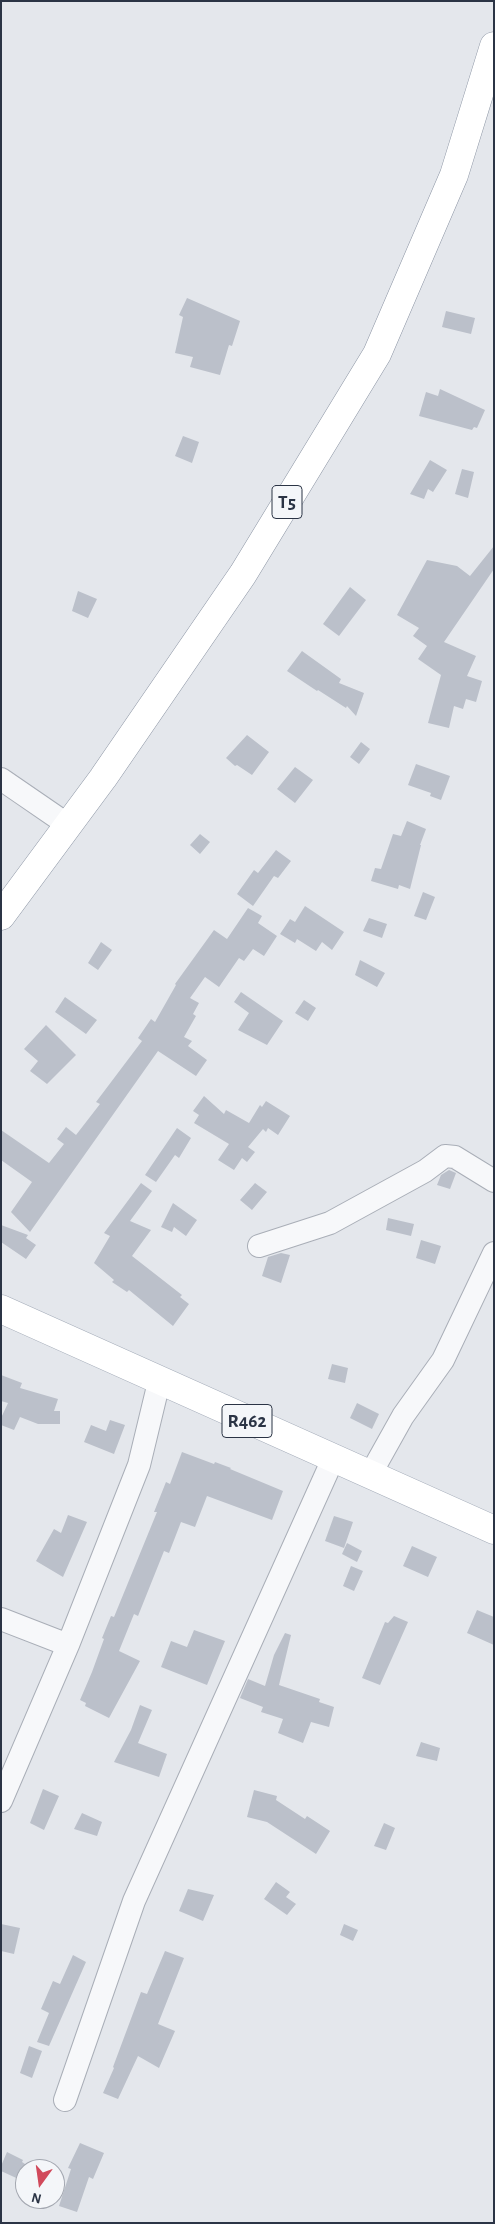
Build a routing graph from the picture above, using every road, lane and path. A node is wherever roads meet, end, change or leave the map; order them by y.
1 (494, 46) edge
2 (1, 779) edge
3 (68, 825) junction
4 (1, 916) edge
5 (494, 1181) edge
6 (259, 1246) dead end
7 (494, 1253) edge
8 (1, 1309) edge
9 (159, 1382) junction
10 (333, 1459) junction
11 (370, 1476) junction
12 (494, 1530) edge
13 (1, 1619) edge
14 (68, 1645) junction
15 (1, 1801) edge
16 (65, 2100) dead end

1 - 3 main road, T5
2 - 3 street
3 - 4 main road, T5
5 - 6 street
7 - 11 street
8 - 9 main road, R462
9 - 10 main road, R462
9 - 14 street
10 - 11 main road, R462
10 - 16 street
11 - 12 main road, R462
13 - 14 street
14 - 15 street

